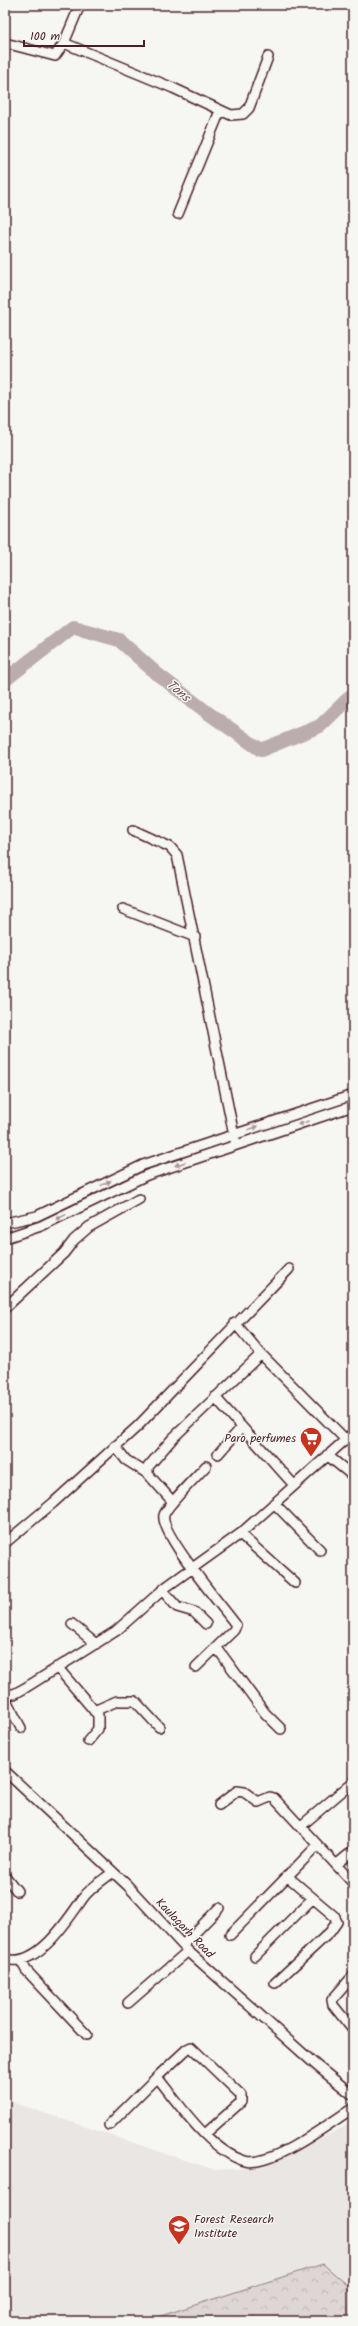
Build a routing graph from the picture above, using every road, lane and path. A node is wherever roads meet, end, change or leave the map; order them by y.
1 (80, 5) edge
2 (5, 43) edge
3 (64, 43) junction
4 (268, 56) dead end
5 (220, 110) junction
6 (178, 214) dead end
7 (133, 830) dead end
8 (123, 909) dead end
9 (195, 937) junction
10 (353, 1095) edge
11 (322, 1105) junction
12 (353, 1106) edge
13 (327, 1115) junction
14 (234, 1134) junction
15 (236, 1145) junction
16 (139, 1199) dead end
17 (5, 1223) edge
18 (5, 1238) edge
19 (289, 1269) dead end
20 (5, 1308) edge
21 (235, 1323) junction
22 (261, 1354) junction
23 (215, 1398) junction
24 (242, 1428) junction
25 (353, 1432) edge
26 (345, 1439) junction
27 (115, 1446) junction
28 (218, 1454) dead end
29 (327, 1455) junction
30 (206, 1466) dead end
31 (148, 1474) junction
32 (353, 1476) edge
33 (294, 1484) junction
34 (173, 1502) junction
35 (274, 1503) junction
36 (240, 1534) junction
37 (5, 1543) edge
38 (320, 1550) dead end
39 (191, 1568) junction
40 (295, 1583) dead end
41 (162, 1590) junction
42 (72, 1624) dead end
43 (206, 1624) dead end
44 (96, 1644) junction
45 (217, 1648) junction
46 (56, 1667) junction
47 (196, 1667) dead end
48 (5, 1694) edge
49 (5, 1698) edge
50 (94, 1711) junction
51 (159, 1727) dead end
52 (21, 1728) dead end
53 (281, 1729) dead end
54 (88, 1741) dead end
55 (5, 1771) edge
56 (353, 1782) edge
57 (219, 1805) dead end
58 (301, 1826) junction
59 (317, 1846) junction
60 (353, 1851) edge
61 (336, 1865) junction
62 (113, 1872) junction
63 (5, 1876) edge
64 (287, 1876) junction
65 (353, 1883) edge
66 (17, 1891) dead end
67 (313, 1898) junction
68 (219, 1908) dead end
69 (230, 1935) dead end
70 (186, 1948) junction
71 (255, 1956) dead end
72 (5, 1959) edge
73 (21, 1961) junction
74 (353, 1976) edge
75 (275, 1984) dead end
76 (128, 2003) dead end
77 (353, 2030) edge
78 (87, 2035) dead end
79 (157, 2077) junction
80 (353, 2095) edge
81 (353, 2108) edge
82 (109, 2125) dead end
83 (205, 2134) junction

1 - 3 street
2 - 3 street
3 - 5 street
4 - 5 street
5 - 6 street
7 - 9 street
8 - 9 street
9 - 14 street
10 - 11 street
11 - 13 street
14 -> 11 street
12 - 13 street
13 -> 15 street
14 - 15 street
17 -> 14 street
15 -> 18 street
16 - 20 street
19 - 21 street
21 - 22 street
21 - 27 street
22 - 23 street
22 - 26 street
23 - 24 street
23 - 31 street
24 - 28 street
24 - 33 street
25 - 26 street
26 - 29 street
27 - 31 street
27 - 37 street
29 - 32 street
29 - 33 street
30 - 34 street
31 - 34 street
33 - 35 street
34 - 39 street
35 - 36 street
35 - 38 street
36 - 39 street
36 - 40 street
39 - 41 street
39 - 45 street
41 - 43 street
41 - 44 street
42 - 44 street
44 - 46 street
45 - 47 street
45 - 53 street
46 - 48 street
46 - 50 street
49 - 52 street
50 - 51 street
50 - 54 street
55 - 62 street, Kaulagarh Road
56 - 58 street
57 - 58 street
58 - 59 street
59 - 61 street
59 - 64 street
60 - 61 street
61 - 65 street
62 - 70 street, Kaulagarh Road
62 - 73 street
63 - 66 street
64 - 67 street
64 - 69 street
67 - 71 street
67 - 75 street
68 - 70 street
70 - 76 street
70 - 80 street, Kaulagarh Road
72 - 73 street
73 - 78 street
74 - 77 street
79 - 82 street
79 - 83 street
79 - 83 street
81 - 83 street

